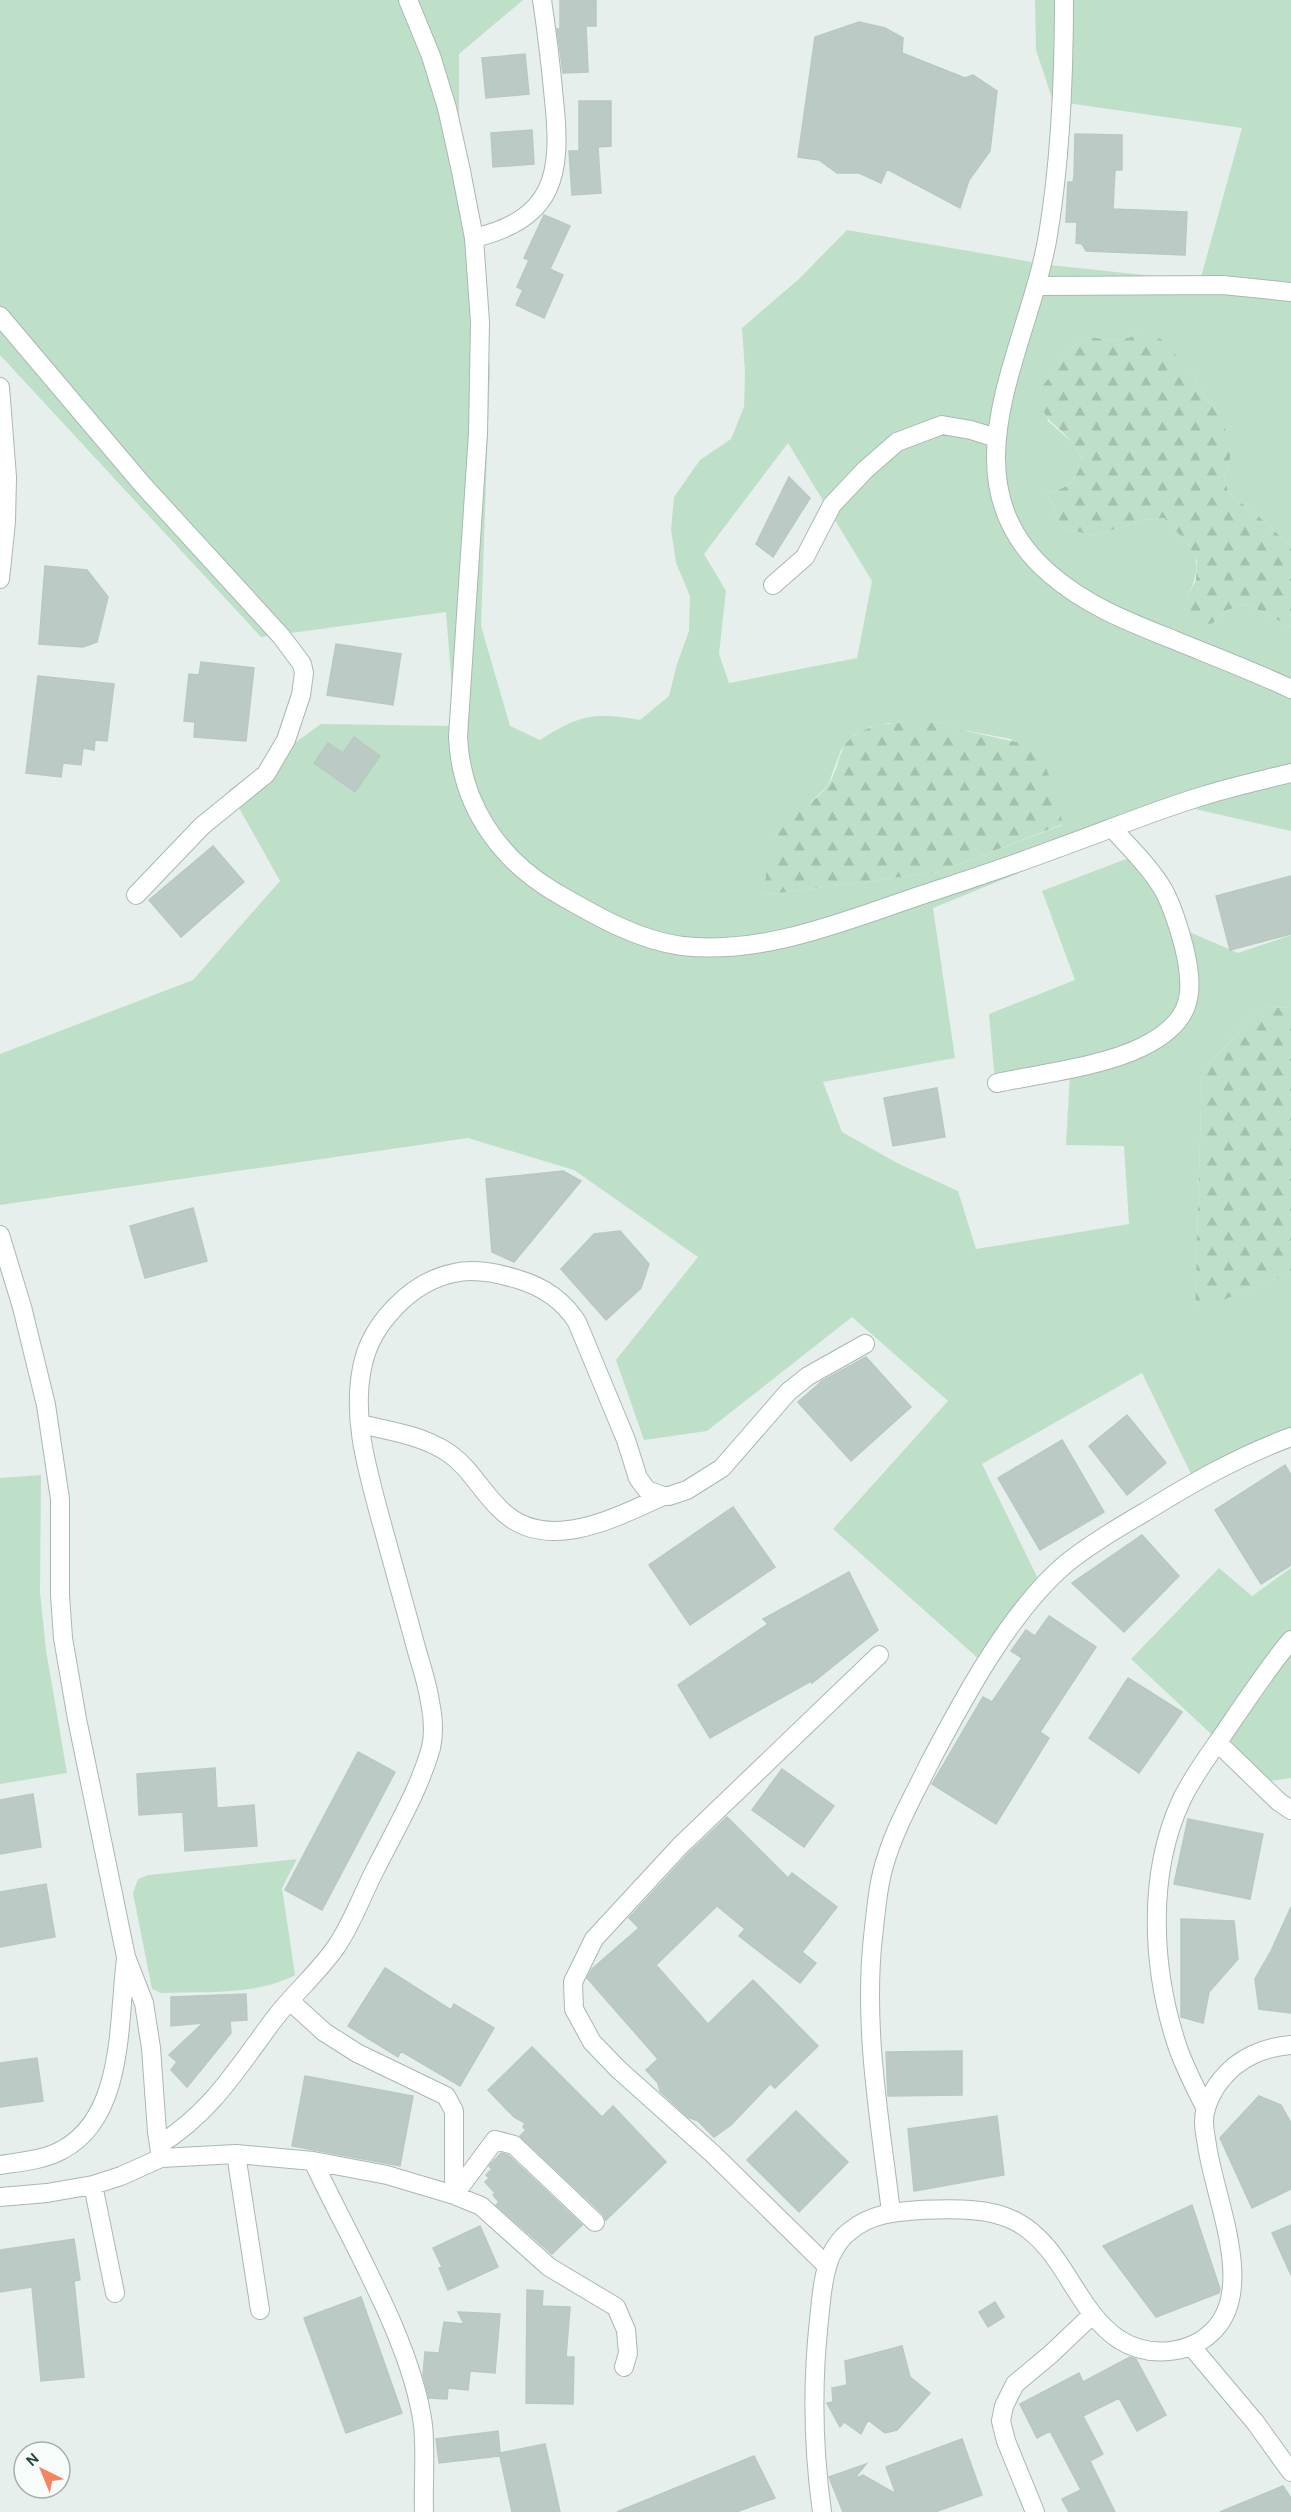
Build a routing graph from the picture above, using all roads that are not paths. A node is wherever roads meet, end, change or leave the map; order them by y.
1 (408, 0) edge
2 (542, 0) edge
3 (1064, 0) edge
4 (474, 238) junction
5 (1038, 286) junction
6 (1291, 292) edge
7 (0, 316) edge
8 (0, 387) edge
9 (996, 438) junction
10 (0, 579) edge
11 (773, 585) dead end
12 (1291, 689) edge
13 (1291, 773) edge
14 (1112, 828) junction
15 (136, 895) dead end
16 (997, 1083) dead end
17 (0, 1235) edge
18 (865, 1344) dead end
19 (360, 1424) junction
20 (1291, 1437) edge
21 (663, 1496) junction
22 (1291, 1640) edge
23 (879, 1655) dead end
24 (1218, 1743) junction
25 (1291, 1810) edge
26 (126, 1957) junction
27 (290, 2001) junction
28 (1291, 2045) edge
29 (1206, 2109) junction
30 (160, 2152) junction
31 (236, 2154) junction
32 (313, 2161) junction
33 (0, 2165) edge
34 (93, 2185) junction
35 (454, 2195) junction
36 (0, 2197) edge
37 (891, 2212) junction
38 (595, 2222) dead end
39 (827, 2266) junction
40 (115, 2293) dead end
41 (260, 2310) dead end
42 (1092, 2315) junction
43 (1191, 2346) junction
44 (624, 2367) dead end
45 (1291, 2472) edge
46 (424, 2512) edge
47 (822, 2512) edge
48 (1035, 2512) edge

1 - 4 street
2 - 4 street
3 - 5 street
4 - 14 street
5 - 6 street
5 - 9 street
7 - 15 street
8 - 10 street
9 - 11 street
9 - 12 street
13 - 14 street
14 - 16 street
17 - 26 street
18 - 21 street
19 - 21 street
19 - 21 street
19 - 27 street
20 - 37 street
22 - 24 street
23 - 39 street
24 - 25 street
24 - 29 street
26 - 30 street
26 - 33 street
27 - 30 street
27 - 35 street
28 - 29 street
29 - 43 street
30 - 31 street
30 - 34 street
31 - 32 street
31 - 41 street
32 - 35 street
32 - 46 street
34 - 36 street
34 - 40 street
35 - 38 street
35 - 44 street
37 - 39 street
37 - 42 street
39 - 47 street
42 - 43 street
42 - 48 street
43 - 45 street

